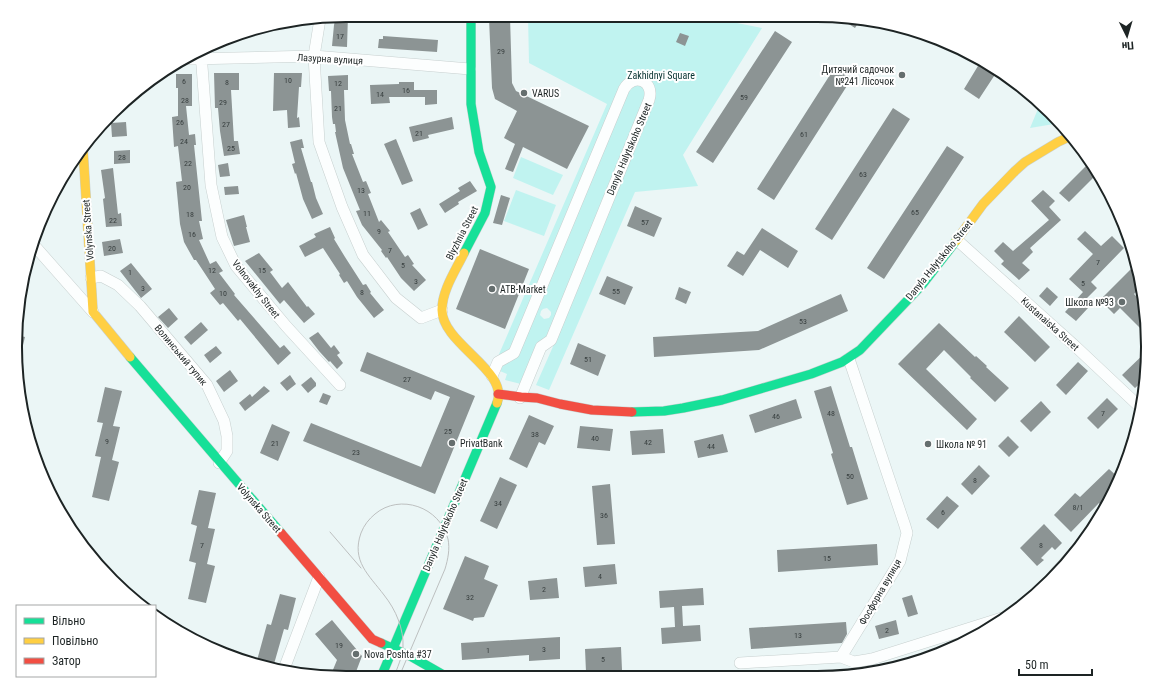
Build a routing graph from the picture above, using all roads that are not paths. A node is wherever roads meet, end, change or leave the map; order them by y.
1 (471, 22) edge
2 (319, 24) edge
3 (314, 56) junction
4 (198, 57) edge
5 (199, 57) edge
6 (470, 69) junction
7 (1065, 139) edge
8 (83, 157) edge
9 (957, 240) junction
10 (37, 249) edge
11 (91, 278) junction
12 (442, 310) junction
13 (93, 312) junction
14 (849, 359) junction
15 (492, 376) junction
16 (340, 385) dead end
17 (498, 394) junction
18 (520, 398) junction
19 (1136, 403) edge
20 (219, 463) junction
21 (319, 577) junction
22 (987, 623) edge
23 (393, 649) junction
24 (841, 657) junction
25 (740, 663) dead end
26 (285, 665) edge
27 (384, 671) edge
28 (436, 671) edge

1 - 6 street, Blyzhnia Street
2 - 3 street
3 - 5 street, Лазурна вулиця
3 - 6 street, Лазурна вулиця
3 - 12 street
4 - 16 street, Volnovakhy Street
6 - 12 street, Blyzhnia Street
7 - 9 street, Danyla Halytskoho Street
8 - 11 street, Volynska Street
9 - 14 street, Danyla Halytskoho Street
9 - 19 street, Kustanaiska Street
10 - 13 street, Volynska Street
11 - 13 street, Volynska Street
11 - 20 street, Волинський тупик
12 - 15 street
13 - 20 street, Volynska Street
14 - 18 street, Danyla Halytskoho Street
14 - 24 street, Фосфорна вулиця
15 - 17 street
15 - 18 street, Danyla Halytskoho Street
17 - 18 street, Danyla Halytskoho Street
17 - 23 street, Danyla Halytskoho Street
20 - 21 street, Volynska Street
21 - 23 street, Volynska Street
21 - 26 street
22 - 24 street
23 - 27 street, Danyla Halytskoho Street
23 - 28 street, Volynska Street
24 - 25 street

